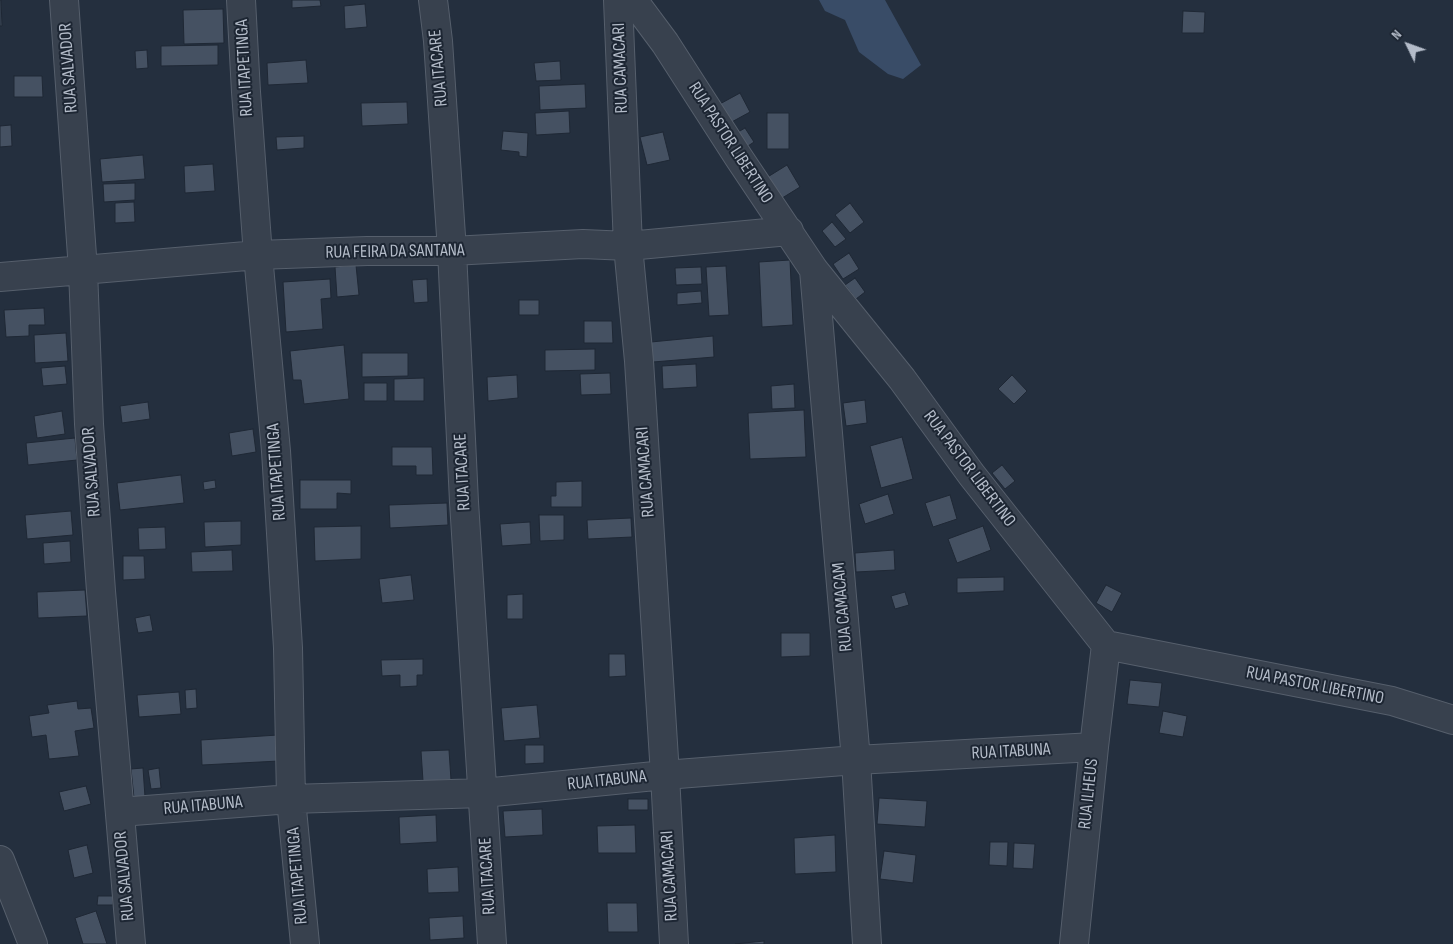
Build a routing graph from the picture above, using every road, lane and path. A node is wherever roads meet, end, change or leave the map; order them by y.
1 (64, 0) edge
2 (241, 0) edge
3 (433, 0) edge
4 (618, 0) edge
5 (633, 0) edge
6 (789, 231) junction
7 (628, 246) junction
8 (452, 252) junction
9 (258, 255) junction
10 (83, 270) junction
11 (814, 270) junction
12 (0, 277) edge
13 (1106, 645) junction
14 (1453, 720) edge
15 (1094, 747) junction
16 (856, 760) junction
17 (665, 775) junction
18 (482, 793) junction
19 (291, 799) junction
20 (120, 812) junction
21 (0, 860) edge
22 (33, 944) edge
23 (131, 944) edge
24 (305, 944) edge
25 (492, 944) edge
26 (674, 944) edge
27 (866, 944) edge
28 (1074, 944) edge

1 - 10 street, RUA SALVADOR
2 - 9 street, RUA ITAPETINGA
3 - 8 street, RUA ITACARE
4 - 7 street, RUA CAMACARI
5 - 6 street, RUA PASTOR LIBERTINO
6 - 7 street, RUA FEIRA DA SANTANA
6 - 11 street, RUA PASTOR LIBERTINO
7 - 8 street, RUA FEIRA DA SANTANA
7 - 17 street, RUA CAMACARI
8 - 9 street, RUA FEIRA DA SANTANA
8 - 18 street, RUA ITACARE
9 - 10 street, RUA FEIRA DA SANTANA
9 - 19 street, RUA ITAPETINGA
10 - 12 street, RUA FEIRA DA SANTANA
10 - 20 street, RUA SALVADOR
11 - 13 street, RUA PASTOR LIBERTINO
11 - 16 street, RUA CAMACAM
13 - 14 street, RUA PASTOR LIBERTINO
13 - 15 street, RUA ILHEUS
15 - 16 street, RUA ITABUNA
15 - 28 street, RUA ILHEUS
16 - 17 street, RUA ITABUNA
16 - 27 street, RUA CAMACAM
17 - 18 street, RUA ITABUNA
17 - 26 street, RUA CAMACARI
18 - 19 street, RUA ITABUNA
18 - 25 street, RUA ITACARE
19 - 20 street, RUA ITABUNA
19 - 24 street, RUA ITAPETINGA
20 - 23 street, RUA SALVADOR
21 - 22 street

